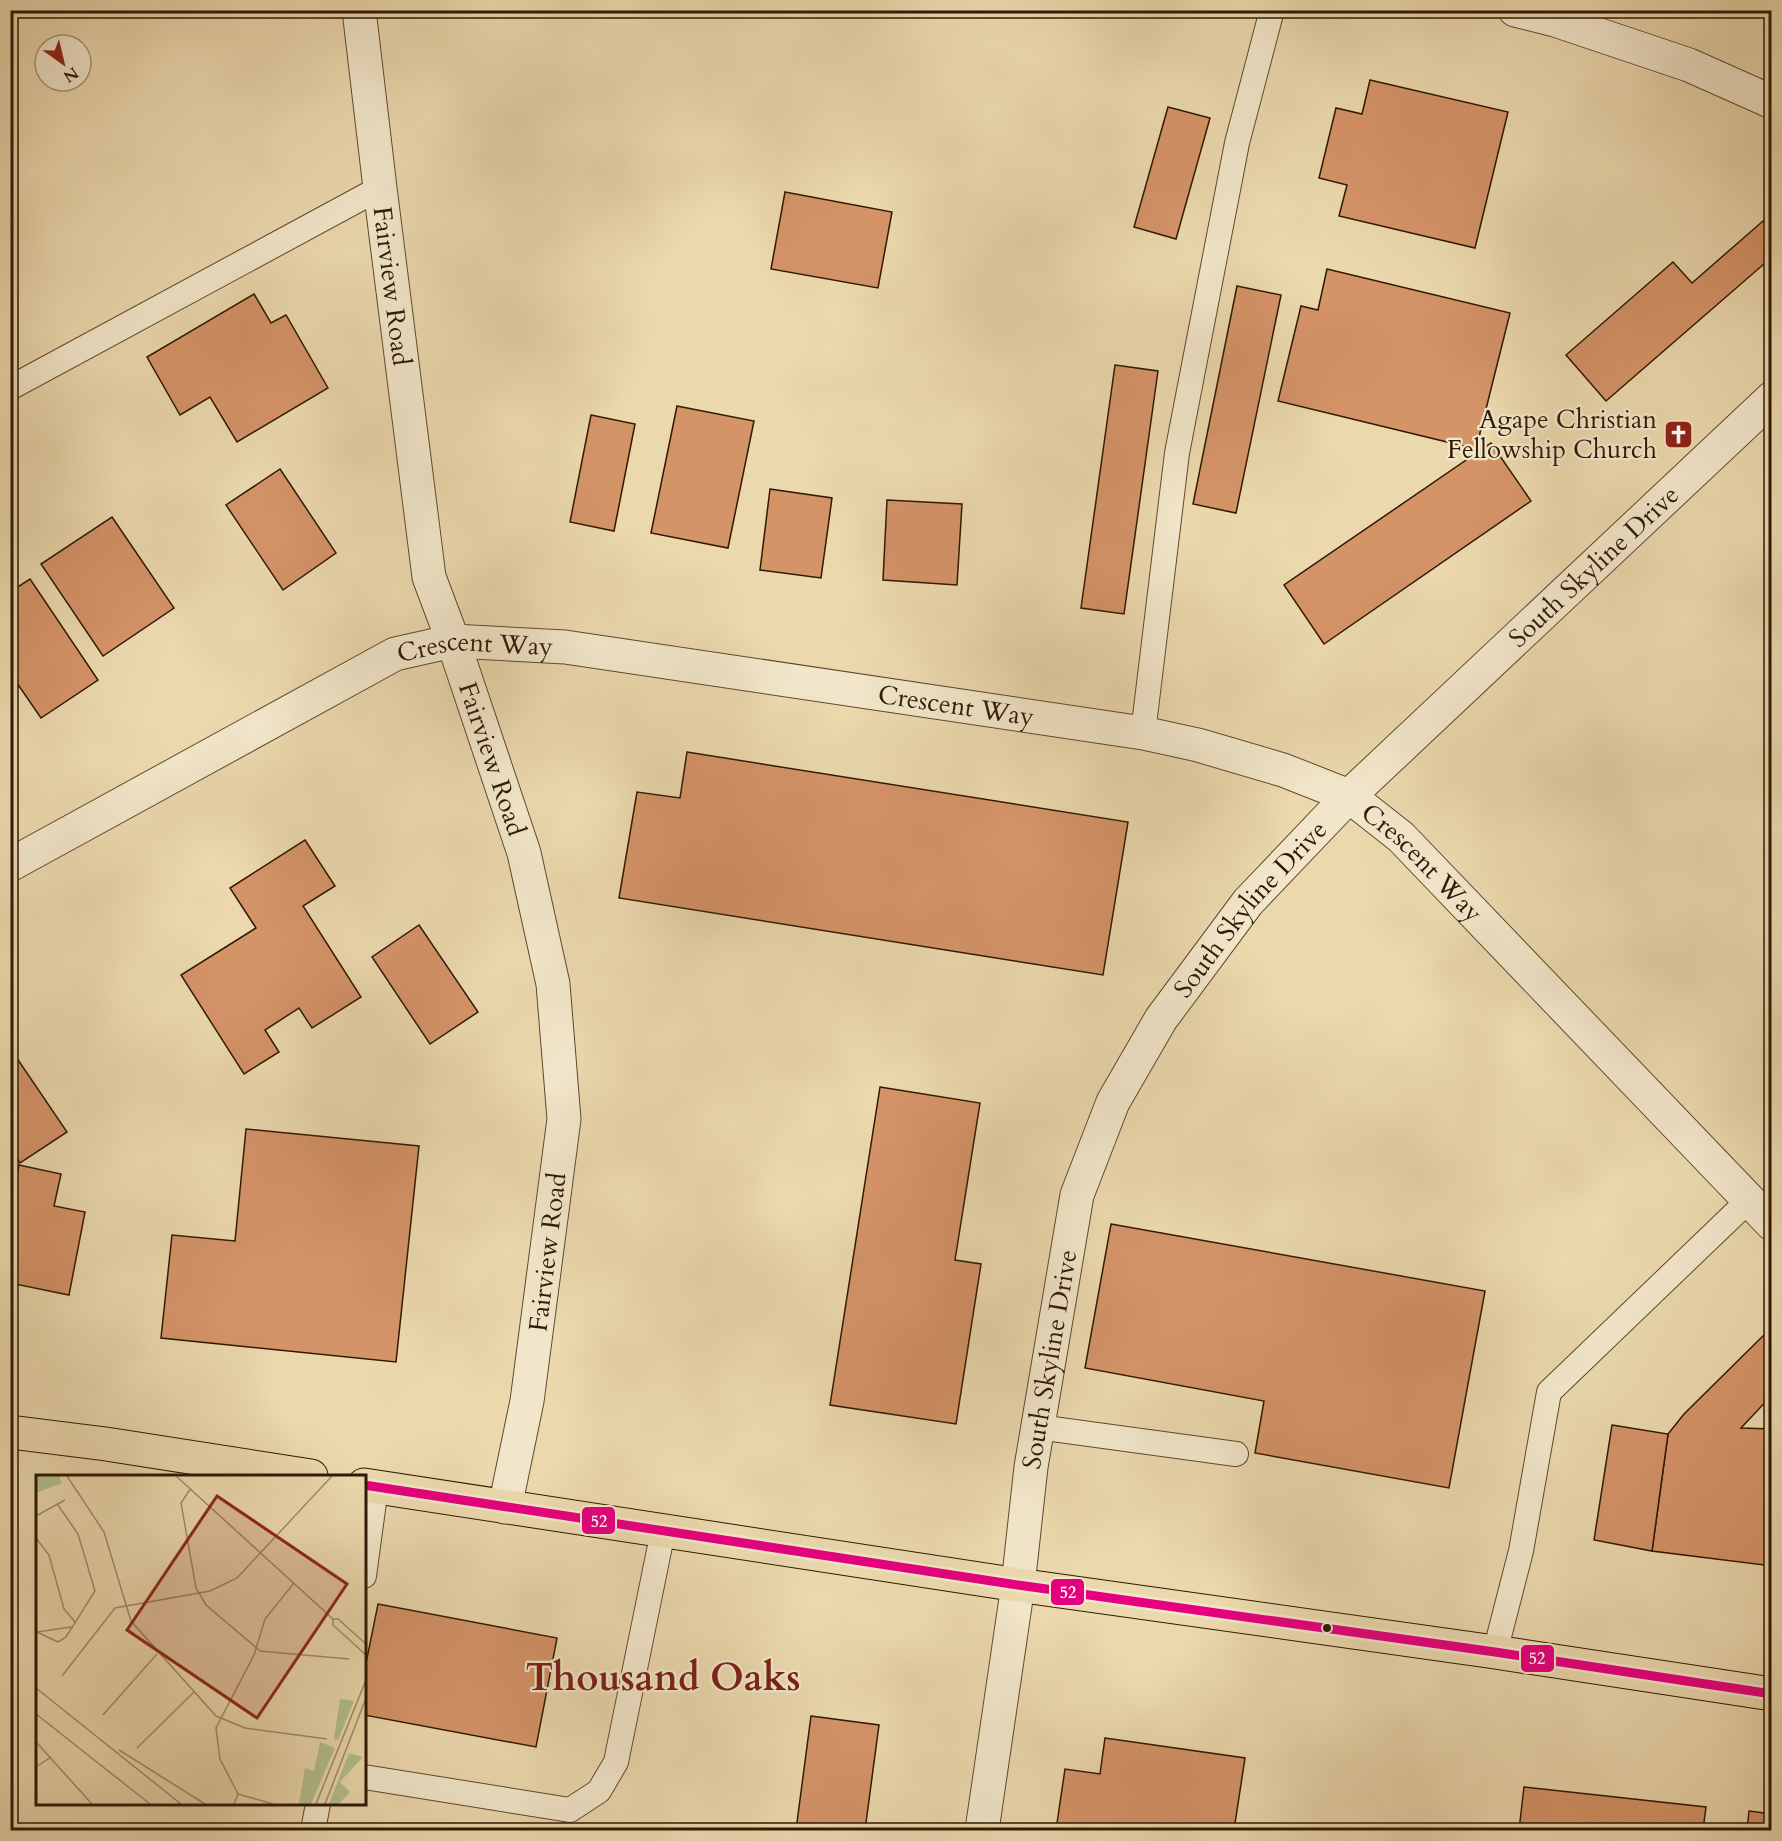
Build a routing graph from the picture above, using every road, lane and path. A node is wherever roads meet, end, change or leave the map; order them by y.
1 (359, 10) edge
2 (1272, 10) edge
3 (1515, 10) edge
4 (1772, 102) edge
5 (380, 188) junction
6 (10, 388) edge
7 (1772, 398) edge
8 (453, 641) junction
9 (1143, 733) junction
10 (1349, 796) junction
11 (10, 865) edge
12 (1749, 1200) junction
13 (1772, 1224) edge
14 (1038, 1427) junction
15 (11, 1434) edge
16 (1236, 1455) dead end
17 (245, 1471) edge
18 (298, 1475) edge
19 (370, 1486) edge
20 (505, 1507) junction
21 (663, 1531) junction
22 (366, 1546) edge
23 (1018, 1585) junction
24 (1495, 1652) junction
25 (1772, 1694) edge
26 (366, 1777) edge
27 (318, 1805) edge
28 (313, 1830) edge
29 (982, 1830) edge

1 - 5 street, Fairview Road
2 - 9 lane
3 - 4 street
5 - 6 lane
5 - 8 street, Fairview Road
7 - 10 street, South Skyline Drive
8 - 9 street, Crescent Way
8 - 11 street, Crescent Way
8 - 20 street, Fairview Road
9 - 10 street, Crescent Way
10 - 12 street, Crescent Way
10 - 14 street, South Skyline Drive
12 - 13 street, Crescent Way
12 - 24 lane
14 - 16 lane
14 - 23 street, South Skyline Drive
15 - 17 main road
17 - 18 main road
19 - 20 main road
19 - 22 lane
20 - 21 main road
21 - 23 main road
21 - 26 lane
23 - 24 main road
23 - 29 street, South Skyline Drive
24 - 25 main road
27 - 28 lane

